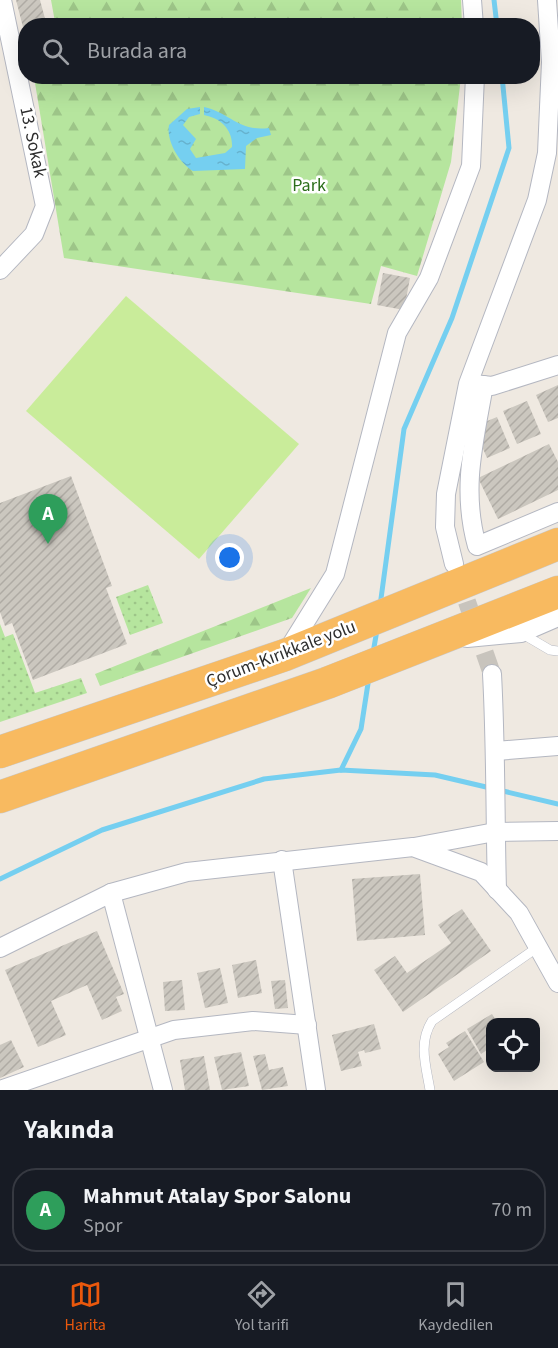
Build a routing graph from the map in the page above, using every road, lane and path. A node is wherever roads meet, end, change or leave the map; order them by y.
1 (2, 0) edge
2 (472, 0) edge
3 (547, 0) edge
4 (473, 18) edge
5 (18, 77) edge
6 (20, 84) edge
7 (475, 84) edge
8 (0, 270) edge
9 (558, 365) edge
10 (476, 385) junction
11 (558, 512) edge
12 (558, 544) edge
13 (454, 564) tunnel mouth
14 (558, 592) edge
15 (558, 617) edge
16 (521, 633) junction
17 (431, 644) junction
18 (558, 651) edge
19 (285, 655) junction
20 (492, 674) tunnel mouth
21 (558, 746) edge
22 (0, 752) edge
23 (496, 755) junction
24 (0, 797) edge
25 (558, 831) edge
26 (495, 832) junction
27 (412, 847) junction
28 (282, 860) junction
29 (497, 890) junction
30 (111, 893) junction
31 (538, 947) junction
32 (0, 948) edge
33 (558, 983) edge
34 (307, 1025) junction
35 (149, 1037) junction
36 (0, 1090) edge
37 (163, 1090) edge
38 (316, 1090) edge
39 (430, 1090) edge

1 - 5 street, 13. Sokak
2 - 4 street
3 - 10 street
6 - 8 street, 13. Sokak
7 - 19 street
9 - 10 street
10 - 11 street
10 - 13 street
12 - 19 highway, Çorum-Kırıkkale yolu
14 - 17 highway
15 - 16 street
16 - 17 street
16 - 18 lane
17 - 24 highway
19 - 22 highway, Çorum-Kırıkkale yolu
20 - 23 street
21 - 23 street
23 - 26 street
25 - 26 street
26 - 27 street
26 - 29 street
27 - 28 street
27 - 29 street
28 - 30 street
28 - 34 street
29 - 31 street
30 - 32 street
30 - 35 street
31 - 33 street
31 - 39 lane
34 - 35 street
34 - 38 street
35 - 36 street
35 - 37 street

